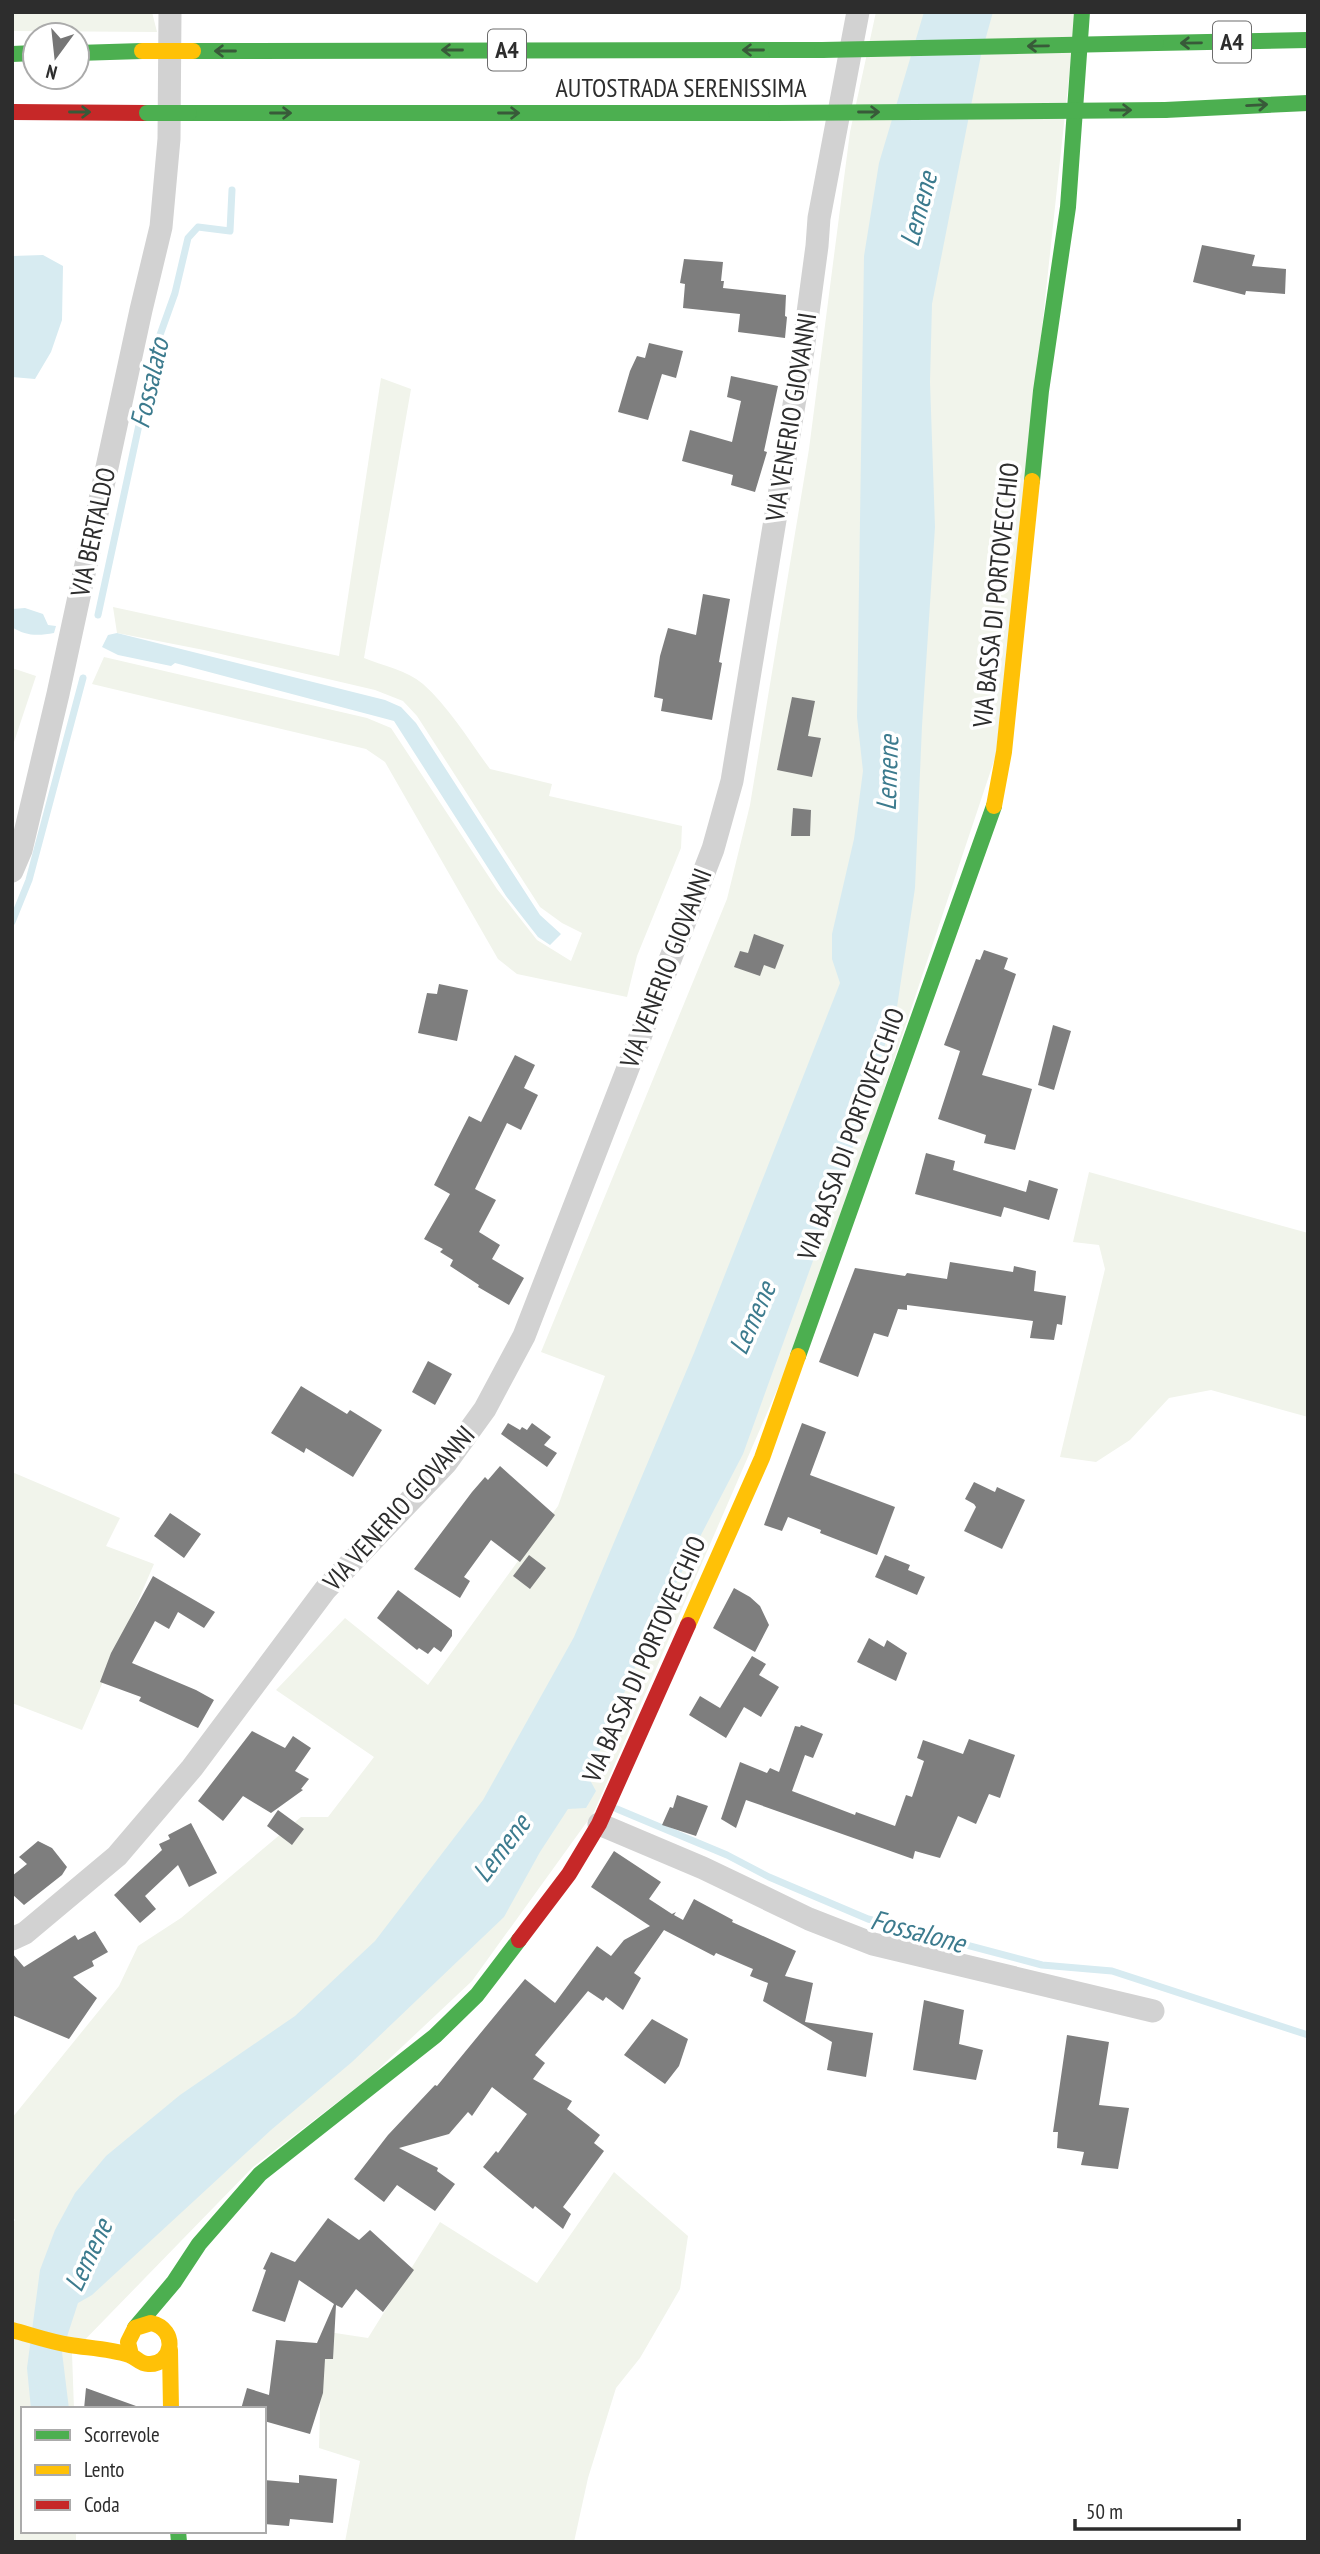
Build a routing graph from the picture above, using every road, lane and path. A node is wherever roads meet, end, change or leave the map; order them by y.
1 (170, 12) edge
2 (858, 12) edge
3 (1082, 12) edge
4 (1308, 40) edge
5 (91, 52) edge
6 (1308, 103) edge
7 (12, 112) edge
8 (12, 871) edge
9 (601, 1817) junction
10 (12, 1939) edge
11 (1153, 2011) dead end
12 (174, 2282) junction
13 (134, 2329) junction
14 (20, 2332) edge
15 (169, 2343) junction
16 (88, 2347) junction
17 (136, 2359) junction
18 (171, 2405) edge

1 - 8 street, VIA BERTALDO
2 - 10 street, VIA VENERIO GIOVANNI
3 - 9 main road, VIA BASSA DI PORTOVECCHIO
4 -> 5 main road, AUTOSTRADA SERENISSIMA / A4, bridge
7 -> 6 main road, AUTOSTRADA SERENISSIMA, bridge
9 - 11 street
9 - 12 main road, VIA BASSA DI PORTOVECCHIO
12 - 13 main road, VIA BASSA DI PORTOVECCHIO
12 - 15 main road
13 - 15 main road
13 - 16 main road
13 - 17 main road
14 - 16 main road
15 - 17 main road
15 - 18 main road
16 - 17 main road
17 - 18 main road

